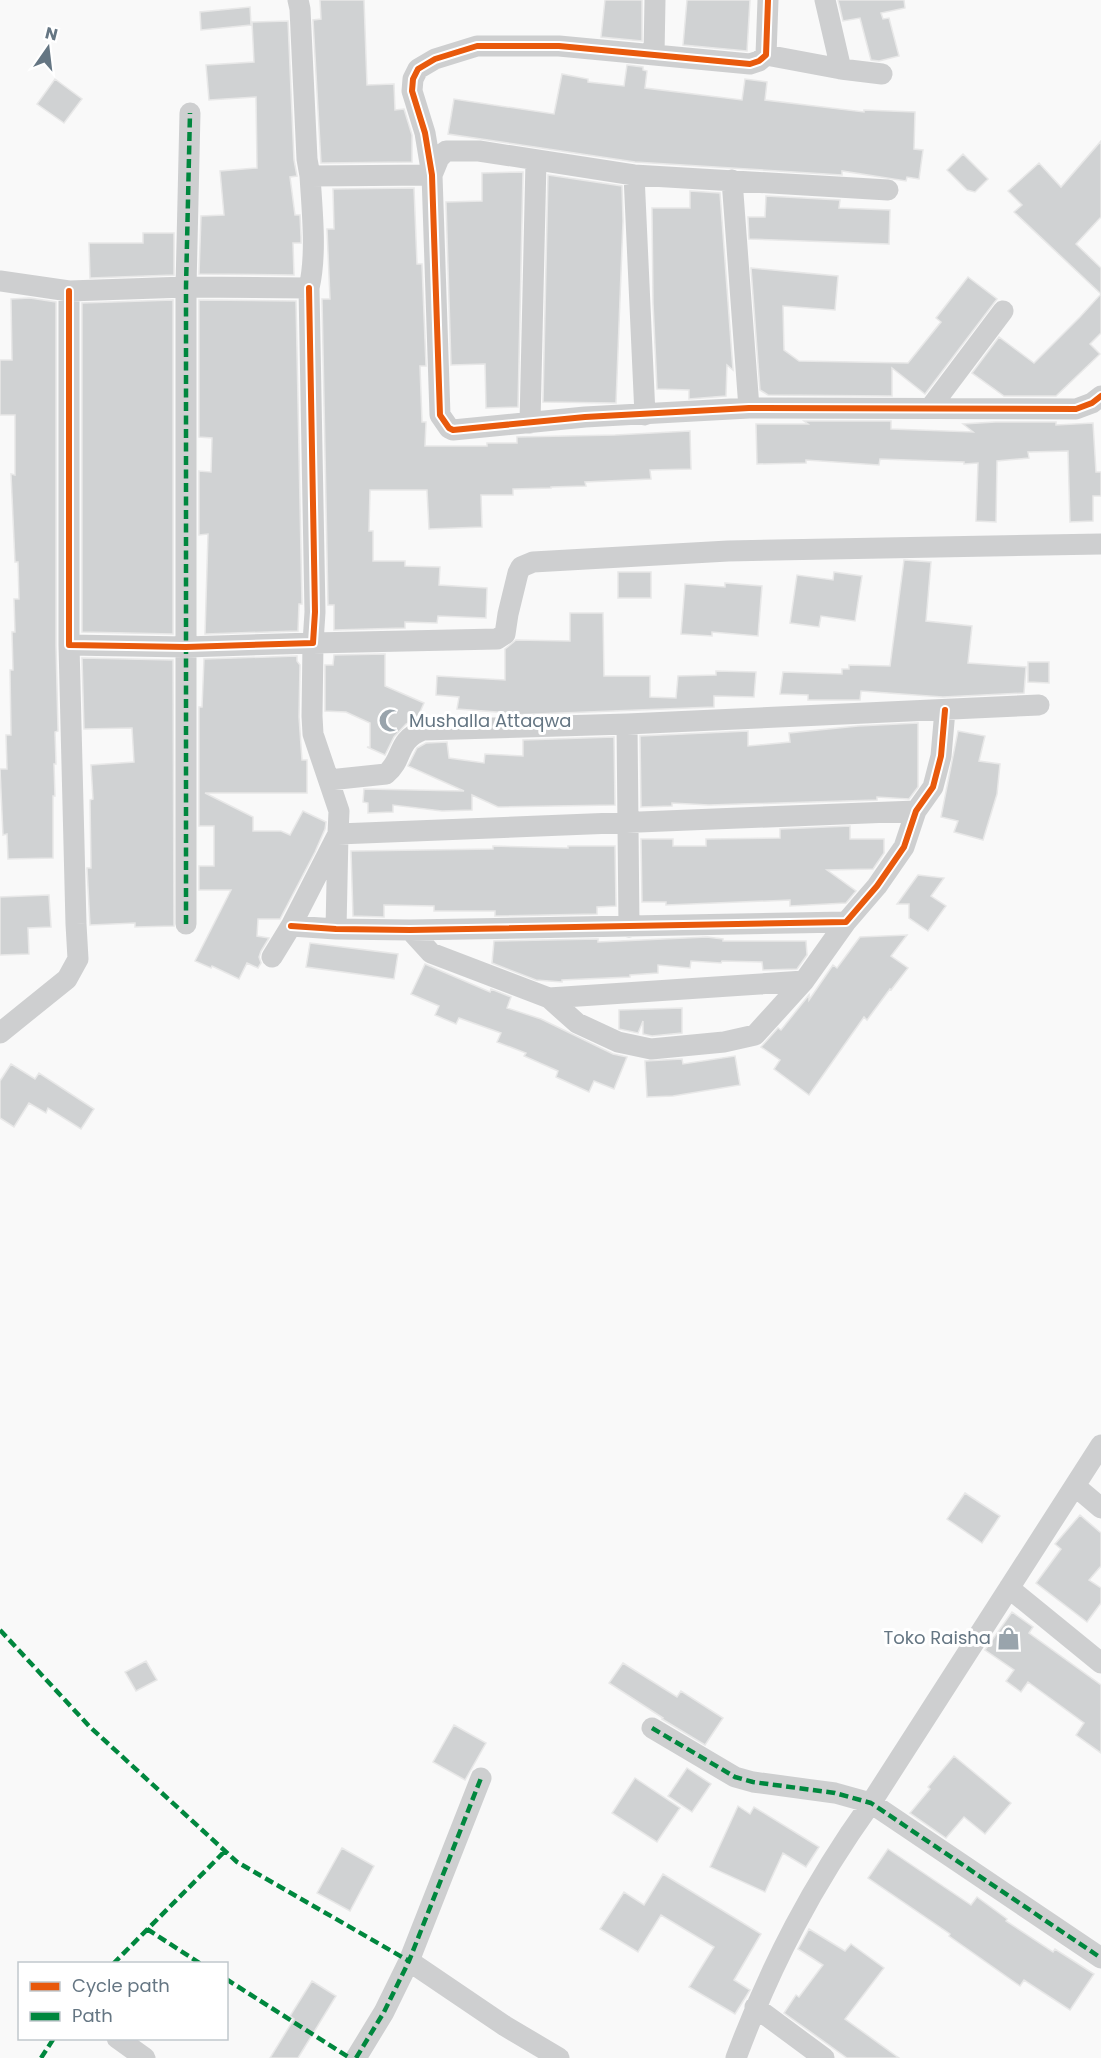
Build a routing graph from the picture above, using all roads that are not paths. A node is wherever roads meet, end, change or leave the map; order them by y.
1 (298, 0) edge
2 (655, 0) edge
3 (768, 0) edge
4 (825, 0) edge
5 (654, 55) junction
6 (766, 55) junction
7 (841, 69) junction
8 (882, 74) dead end
9 (190, 113) dead end
10 (536, 161) junction
11 (432, 175) junction
12 (310, 176) junction
13 (634, 176) junction
14 (732, 180) junction
15 (888, 190) dead end
16 (0, 281) edge
17 (186, 288) junction
18 (309, 288) junction
19 (69, 291) junction
20 (1003, 311) dead end
21 (1101, 396) edge
22 (749, 408) junction
23 (930, 408) junction
24 (645, 415) junction
25 (530, 423) junction
26 (1101, 544) edge
27 (313, 643) junction
28 (69, 645) junction
29 (186, 647) junction
30 (1039, 705) dead end
31 (945, 710) junction
32 (627, 724) junction
33 (328, 780) junction
34 (916, 811) junction
35 (627, 823) junction
36 (338, 834) junction
37 (846, 922) junction
38 (186, 924) dead end
39 (291, 926) junction
40 (629, 927) junction
41 (336, 929) junction
42 (410, 930) junction
43 (272, 957) dead end
44 (804, 981) junction
45 (549, 998) junction
46 (0, 1034) edge
47 (1101, 1445) edge
48 (1075, 1486) junction
49 (1101, 1508) edge
50 (1009, 1588) junction
51 (1101, 1663) edge
52 (652, 1728) dead end
53 (481, 1778) dead end
54 (871, 1803) junction
55 (1101, 1958) edge
56 (410, 1961) junction
57 (755, 2007) junction
58 (120, 2040) edge
59 (145, 2058) edge
60 (356, 2058) edge
61 (559, 2058) edge
62 (736, 2058) edge
63 (824, 2058) edge

1 - 12 street
2 - 5 street
3 - 6 street
4 - 7 street
5 - 6 street
5 - 11 street
6 - 7 street
7 - 8 street
9 - 17 street
10 - 11 street
10 - 13 street
10 - 25 street
11 - 12 street
11 - 25 street
12 - 18 street
13 - 14 street
13 - 24 street
14 - 15 street
14 - 22 street
16 - 19 street
17 - 18 street
17 - 19 street
17 - 29 street
18 - 27 street
19 - 28 street
20 - 23 street
21 - 23 street
22 - 23 street
22 - 24 street
24 - 25 street
26 - 27 street
27 - 29 street
27 - 33 street
28 - 29 street
28 - 46 street
29 - 38 street
30 - 31 street
31 - 32 street
31 - 34 street
32 - 33 street
32 - 35 street
33 - 36 street
34 - 35 street
34 - 37 street
35 - 36 street
35 - 40 street
36 - 39 street
36 - 41 street
37 - 40 street
37 - 44 street
39 - 41 street
39 - 43 street
40 - 42 street
41 - 42 street
42 - 45 street
44 - 45 street
44 - 45 street
47 - 48 street
48 - 49 street
48 - 50 street
50 - 51 street
50 - 54 street
52 - 54 street
53 - 56 street
54 - 55 street
54 - 57 street
56 - 60 street
56 - 61 street
57 - 62 street
57 - 63 street
58 - 59 street

